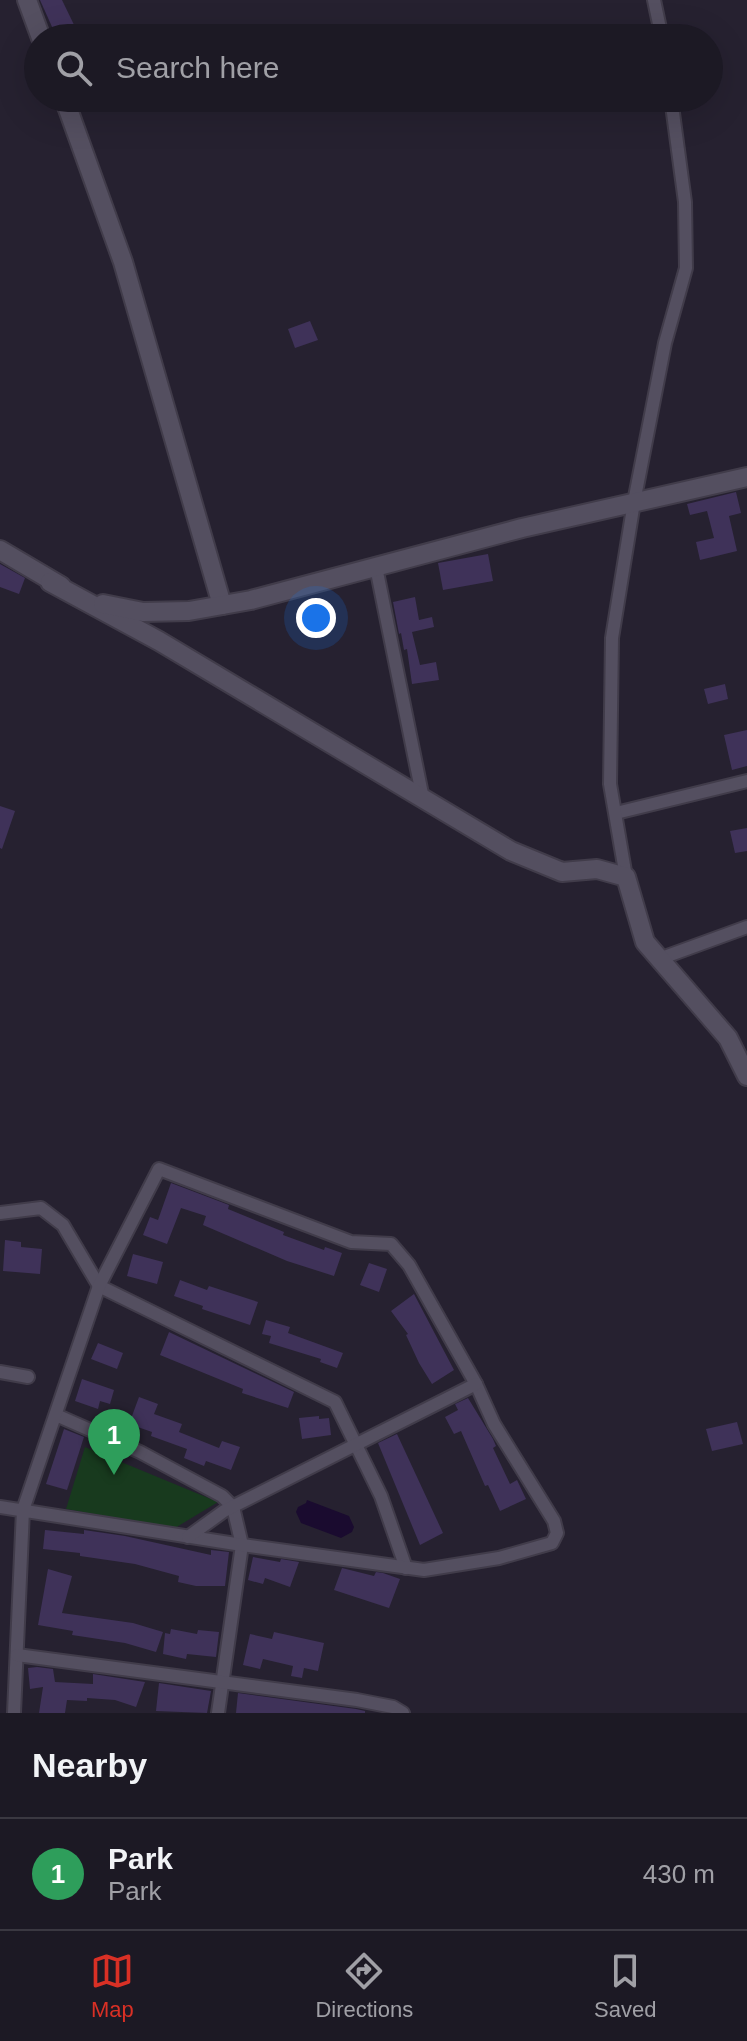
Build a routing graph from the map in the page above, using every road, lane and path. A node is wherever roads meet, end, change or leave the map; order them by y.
1 (27, 0) edge
2 (654, 0) edge
3 (36, 24) edge
4 (659, 24) edge
5 (69, 112) edge
6 (673, 112) edge
7 (747, 477) edge
8 (634, 502) junction
9 (0, 550) edge
10 (376, 567) junction
11 (50, 582) junction
12 (222, 605) junction
13 (747, 781) edge
14 (423, 800) junction
15 (616, 813) junction
16 (626, 877) junction
17 (747, 927) edge
18 (659, 959) junction
19 (747, 1076) edge
20 (0, 1213) edge
21 (99, 1286) junction
22 (0, 1372) edge
23 (28, 1377) dead end
24 (476, 1384) junction
25 (56, 1415) junction
26 (355, 1444) junction
27 (0, 1507) edge
28 (233, 1507) junction
29 (23, 1510) junction
30 (188, 1537) junction
31 (242, 1545) junction
32 (406, 1568) junction
33 (17, 1655) junction
34 (222, 1683) junction
35 (14, 1713) edge
36 (218, 1713) edge
37 (403, 1713) edge

1 - 3 street
2 - 4 street
5 - 12 street
6 - 8 street
7 - 8 street
8 - 10 street
8 - 15 street
9 - 11 street
10 - 12 street
10 - 14 street
11 - 12 street
11 - 14 street
13 - 15 street
14 - 16 street
15 - 16 street
16 - 18 street
17 - 18 street
18 - 19 street
20 - 21 street
21 - 24 street
21 - 25 street
21 - 26 street
22 - 23 street
24 - 26 street
24 - 32 street
25 - 28 street
25 - 29 street
26 - 28 street
26 - 32 street
27 - 29 street
28 - 30 street
28 - 31 street
29 - 30 street
29 - 33 street
30 - 31 street
31 - 32 street
31 - 34 street
33 - 34 street
33 - 35 street
34 - 36 street
34 - 37 street

